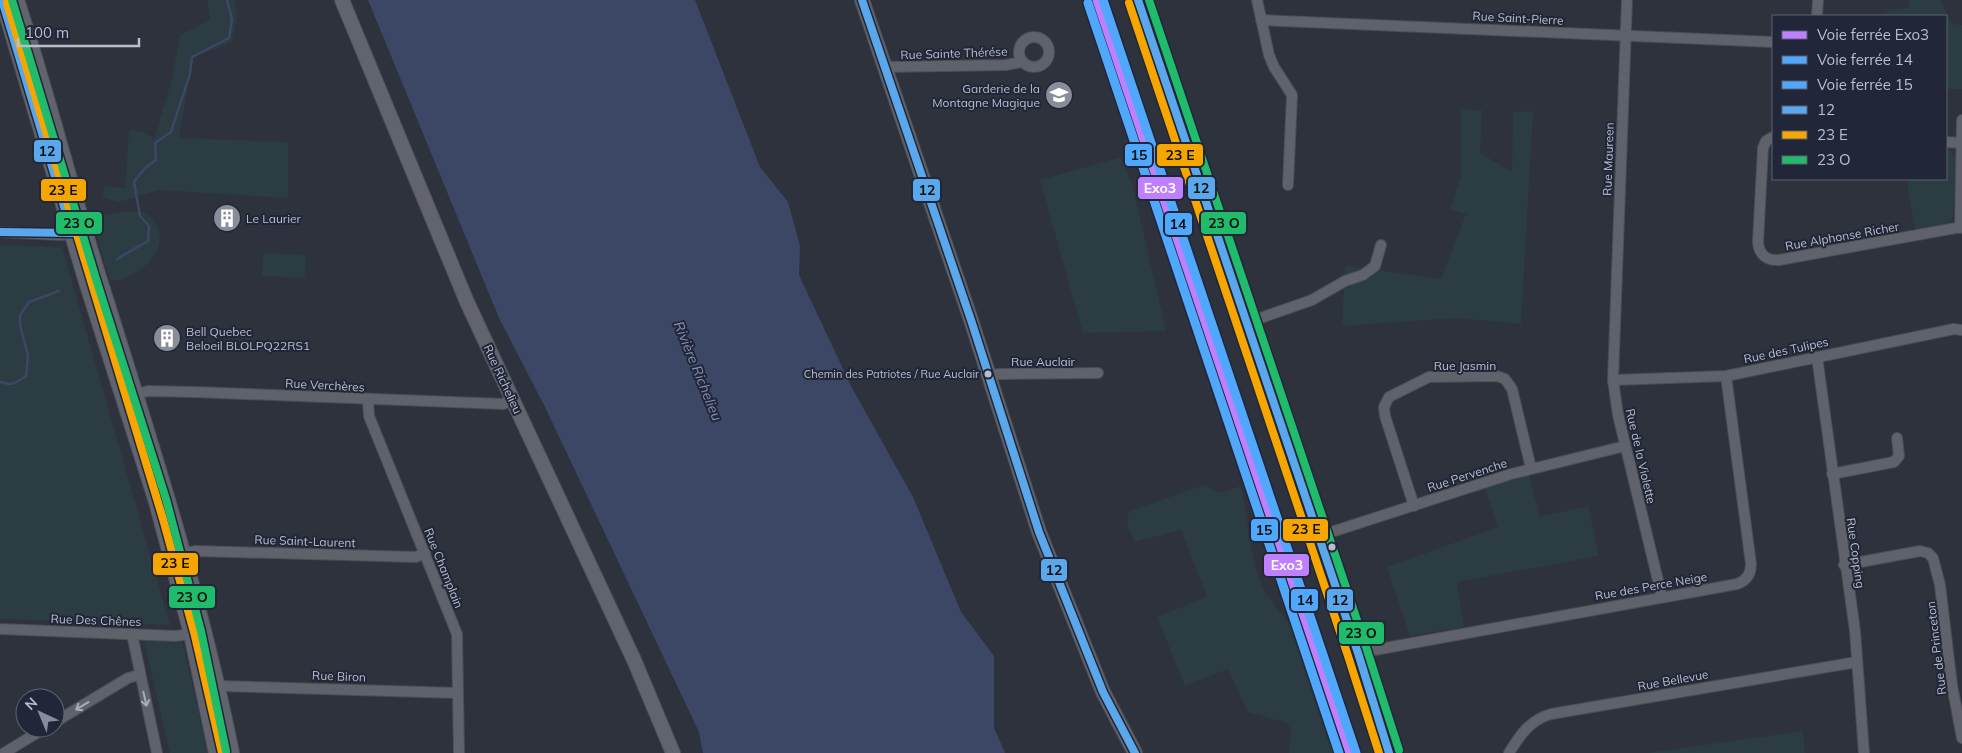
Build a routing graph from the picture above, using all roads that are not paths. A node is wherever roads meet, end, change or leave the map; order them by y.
1 (2, 0) edge
2 (17, 0) edge
3 (342, 0) edge
4 (862, 0) edge
5 (1138, 0) edge
6 (1257, 0) edge
7 (1627, 0) edge
8 (1818, 0) edge
9 (1817, 15) edge
10 (1261, 20) junction
11 (1626, 36) junction
12 (1772, 42) edge
13 (1022, 62) dead end
14 (885, 67) junction
15 (1962, 120) edge
16 (1772, 137) edge
17 (1947, 142) edge
18 (1961, 143) edge
19 (1288, 185) dead end
20 (1961, 228) edge
21 (0, 232) edge
22 (79, 232) junction
23 (1381, 246) dead end
24 (1615, 319) joint
25 (1246, 323) junction
26 (1962, 330) edge
27 (1816, 357) junction
28 (1098, 373) dead end
29 (989, 376) junction
30 (1726, 376) junction
31 (1613, 380) junction
32 (136, 394) junction
33 (368, 400) junction
34 (513, 400) junction
35 (1897, 438) dead end
36 (1625, 446) junction
37 (1531, 468) junction
38 (1832, 474) junction
39 (1414, 506) junction
40 (1319, 536) junction
41 (185, 553) junction
42 (425, 553) junction
43 (1844, 565) junction
44 (1662, 597) junction
45 (0, 629) edge
46 (132, 634) junction
47 (191, 634) junction
48 (1358, 653) junction
49 (1857, 662) junction
50 (139, 675) junction
51 (219, 686) junction
52 (458, 693) junction
53 (65, 716) edge
54 (28, 738) edge
55 (1962, 738) edge
56 (0, 747) edge
57 (4, 753) edge
58 (157, 753) edge
59 (216, 753) edge
60 (232, 753) edge
61 (459, 753) edge
62 (673, 753) edge
63 (1135, 753) edge
64 (1389, 753) edge
65 (1509, 753) edge
66 (1864, 753) edge

1 - 22 main road
2 - 22 main road
3 - 34 main road, Rue Richelieu
4 - 14 main road
5 - 25 street
6 - 10 street
7 - 11 street, Rue Maureen
8 - 9 street
10 - 11 street, Rue Saint-Pierre
10 - 19 street
11 - 12 street, Rue Saint-Pierre
11 - 24 street, Rue Maureen
13 - 14 street, Rue Sainte Thérése
14 - 29 main road
15 - 18 street
16 - 20 street, Rue Alphonse Richer
17 - 18 street
18 - 20 street
21 - 22 street
22 - 32 main road
22 - 47 main road
23 - 25 street
24 - 31 street, Rue de la Violette
25 - 40 street
26 - 27 street, Rue des Tulipes
27 - 30 street, Rue des Tulipes
27 - 38 street, Rue Copping
28 - 29 street, Rue Auclair
29 - 63 main road
30 - 31 street, Rue des Tulipes
30 - 44 street, Rue des Perce Neige
31 - 36 street, Rue de la Violette
32 - 33 street, Rue Verchères
32 - 41 main road
33 - 34 street, Rue Verchères
33 - 42 street, Rue Champlain
34 - 62 main road, Rue Richelieu
35 - 38 street
36 - 37 street, Rue Pervenche
36 - 44 street, Rue de la Violette
37 - 39 street, Rue Pervenche
37 - 39 street, Rue Jasmin
38 - 43 street, Rue Copping
39 - 40 street, Rue Pervenche
40 - 48 street
41 - 42 street, Rue Saint-Laurent
41 - 51 main road
42 - 52 street, Rue Champlain
43 - 49 street, Rue Copping
43 - 55 street, Rue de Princeton
44 - 48 street, Rue des Perce Neige
45 - 46 street, Rue Des Chênes
46 - 47 street, Rue Des Chênes
46 - 50 street
47 - 59 main road
48 - 64 street
49 - 65 street, Rue Bellevue
49 - 66 street, Rue Copping
50 -> 53 street
50 -> 58 street
51 - 52 street, Rue Biron
51 - 60 main road
52 - 61 street, Rue Champlain
54 - 57 street
56 - 57 street

